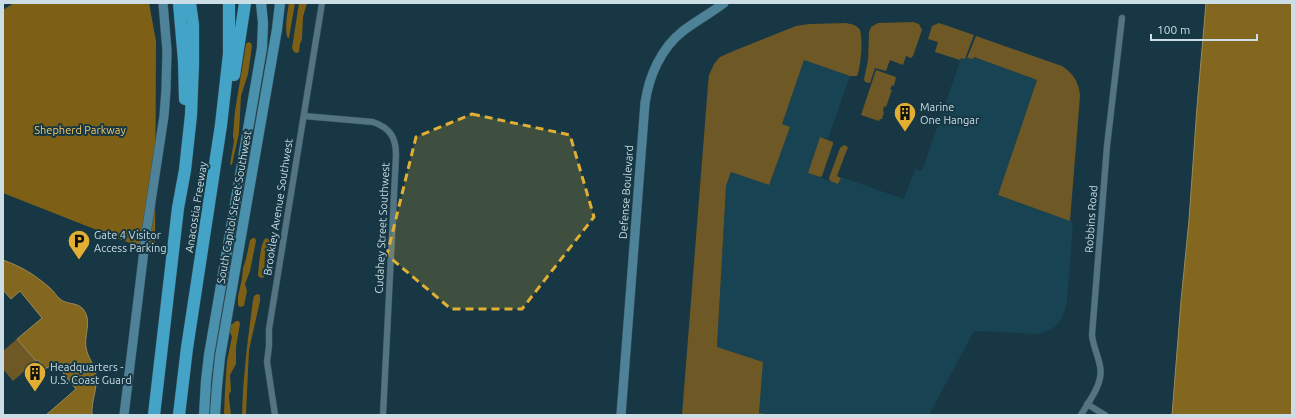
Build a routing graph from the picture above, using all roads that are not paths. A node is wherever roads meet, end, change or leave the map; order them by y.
1 (163, 3) edge
2 (179, 3) edge
3 (190, 3) edge
4 (229, 3) edge
5 (245, 3) edge
6 (261, 3) edge
7 (280, 3) edge
8 (322, 3) edge
9 (724, 3) edge
10 (1122, 18) dead end
11 (304, 116) junction
12 (178, 208) junction
13 (184, 386) junction
14 (1087, 404) junction
15 (124, 415) edge
16 (154, 415) edge
17 (179, 415) edge
18 (204, 415) edge
19 (215, 415) edge
20 (275, 415) edge
21 (383, 415) edge
22 (621, 415) edge
23 (1081, 415) edge
24 (1105, 415) edge

1 - 15 street
2 - 12 highway
3 - 12 highway, Anacostia Freeway
4 - 13 highway, Anacostia Freeway
5 - 13 highway
6 - 18 main road
7 - 19 main road, South Capitol Street Southwest
8 - 11 street, Brookley Avenue Southwest
9 - 22 street, Defense Boulevard
10 - 14 street, Robbins Road
11 - 20 street, Brookley Avenue Southwest
11 - 21 street, Cudahey Street Southwest
12 - 16 highway, Anacostia Freeway
13 - 17 highway, Anacostia Freeway
14 - 23 street, Robbins Road
14 - 24 street

